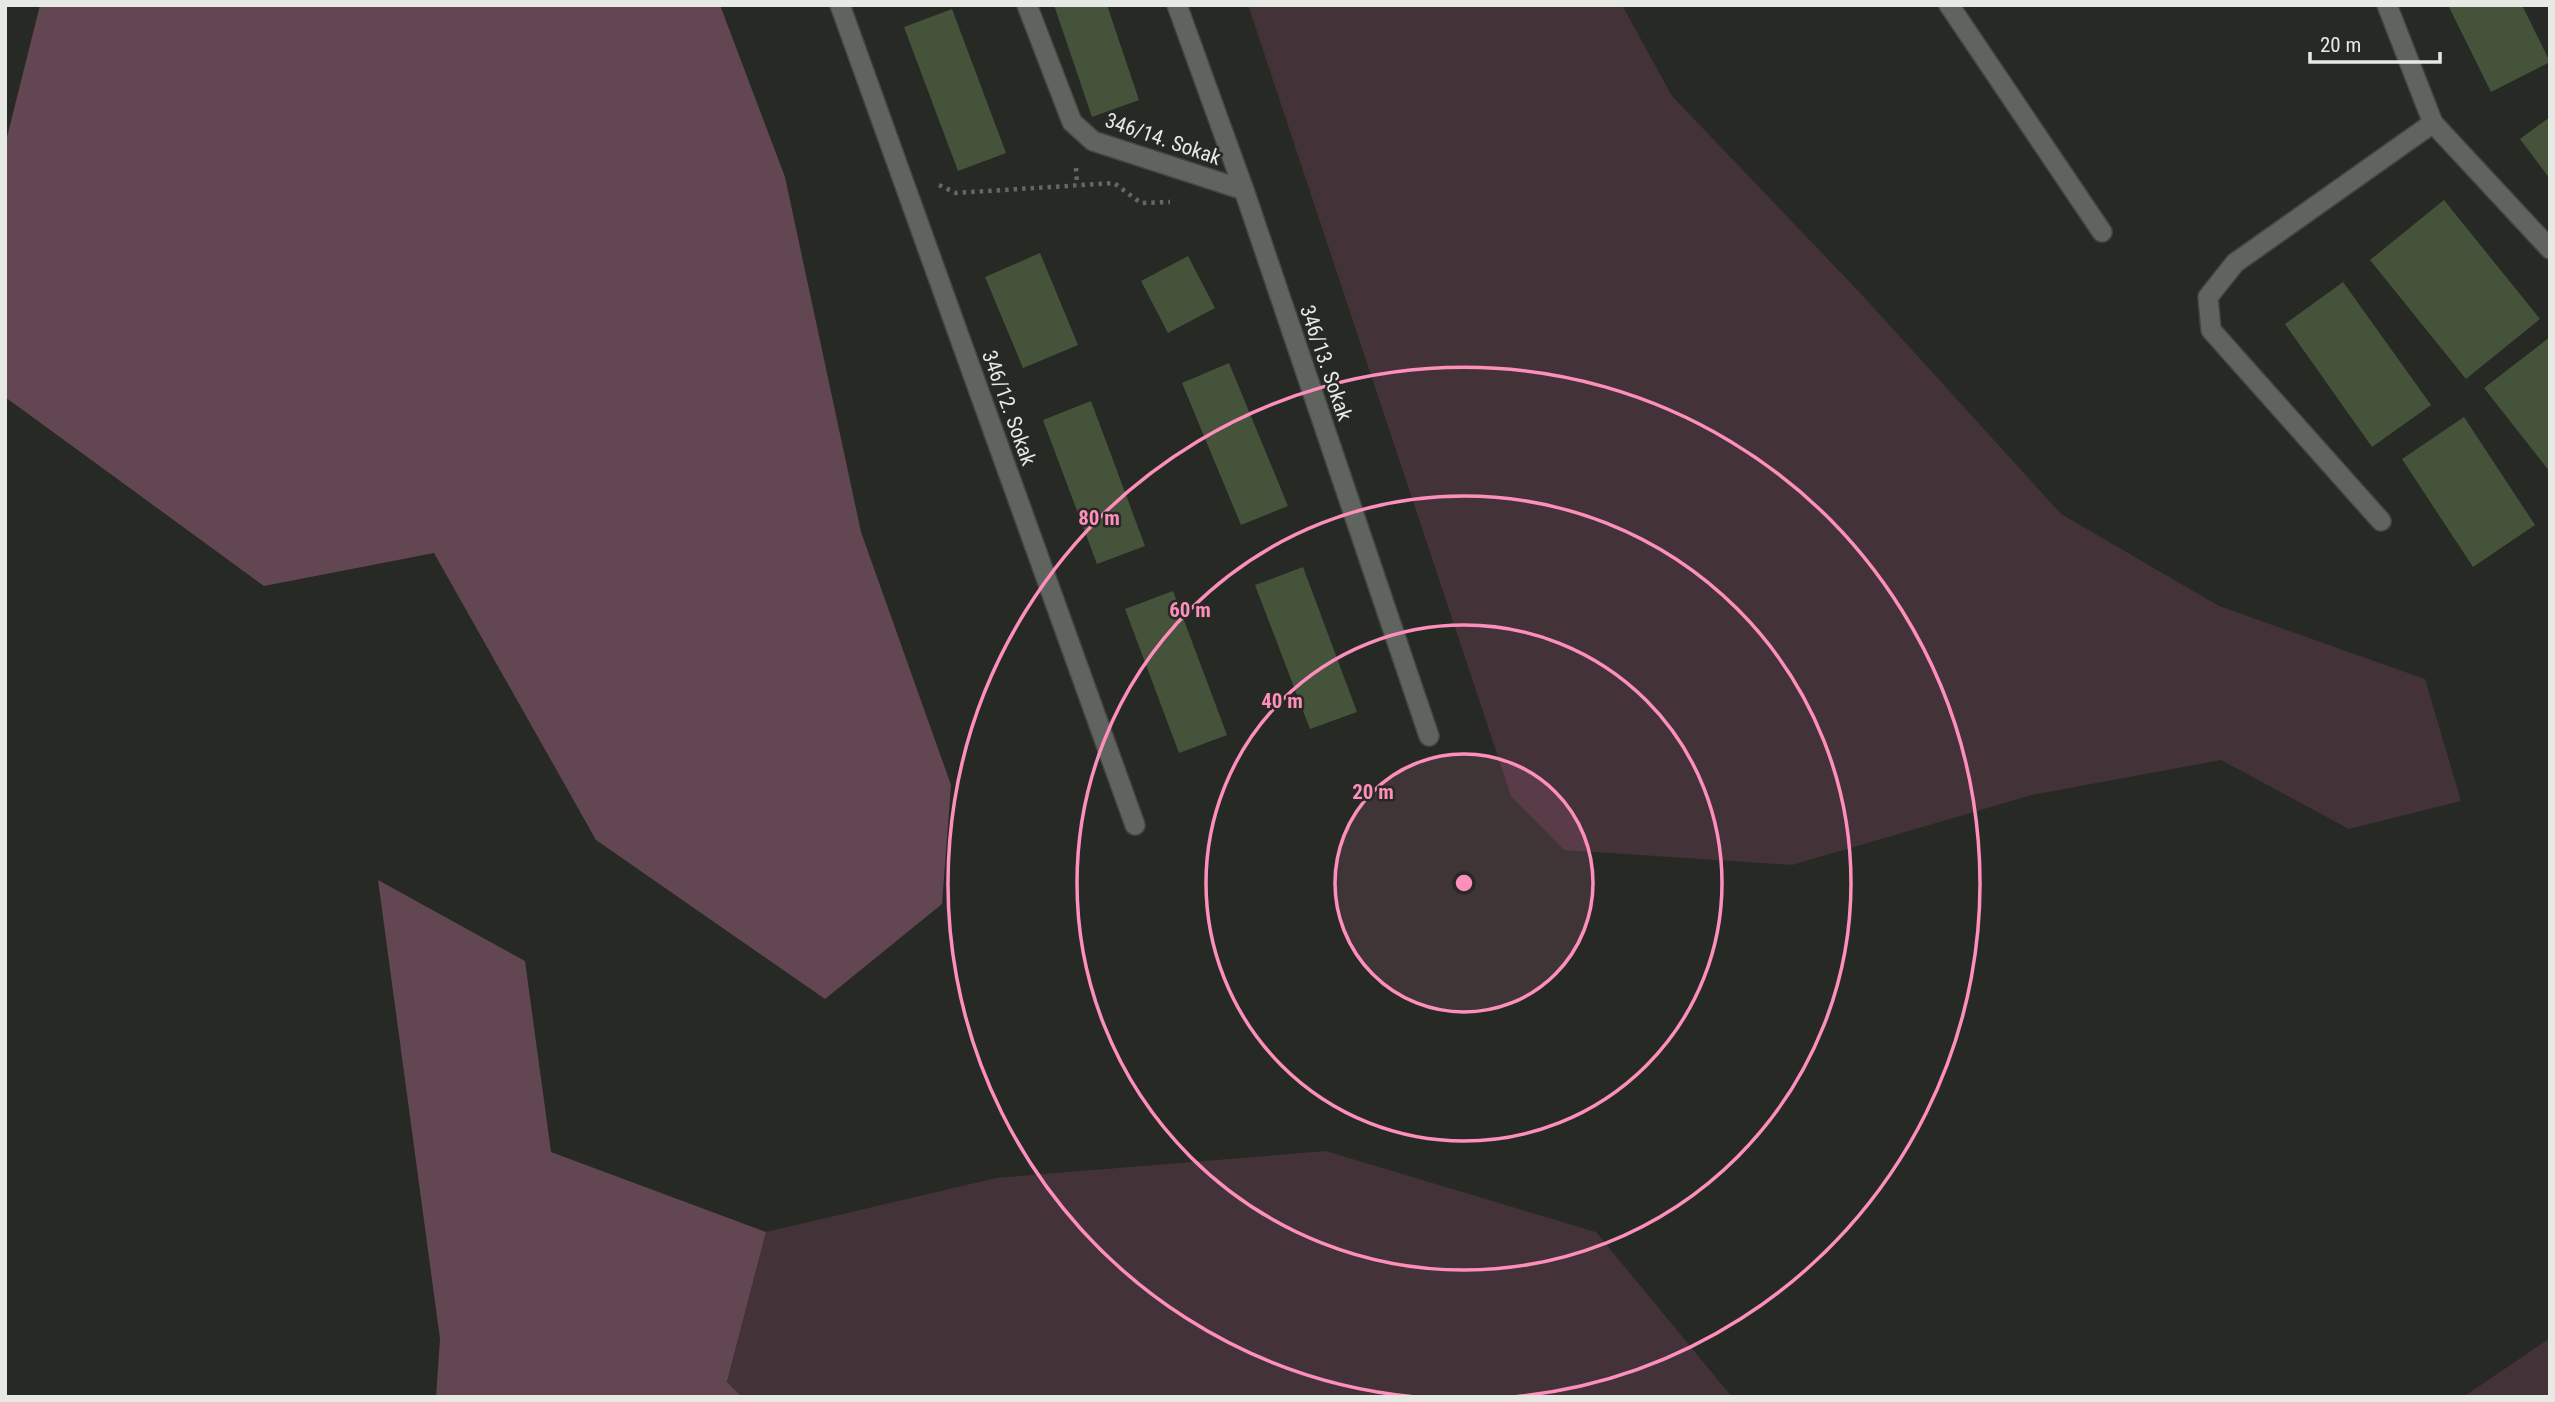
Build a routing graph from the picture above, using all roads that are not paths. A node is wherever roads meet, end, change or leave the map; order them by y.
1 (840, 5) edge
2 (1027, 5) edge
3 (1178, 5) edge
4 (1949, 5) edge
5 (2388, 5) edge
6 (2433, 123) junction
7 (1244, 190) junction
8 (2102, 232) dead end
9 (2550, 249) edge
10 (2381, 521) dead end
11 (1429, 736) dead end
12 (1135, 825) dead end

1 - 12 street, 346/12. Sokak
2 - 7 street, 346/14. Sokak
3 - 7 street, 346/13. Sokak
4 - 8 street
5 - 6 street
6 - 9 street
6 - 10 street
7 - 11 street, 346/13. Sokak

